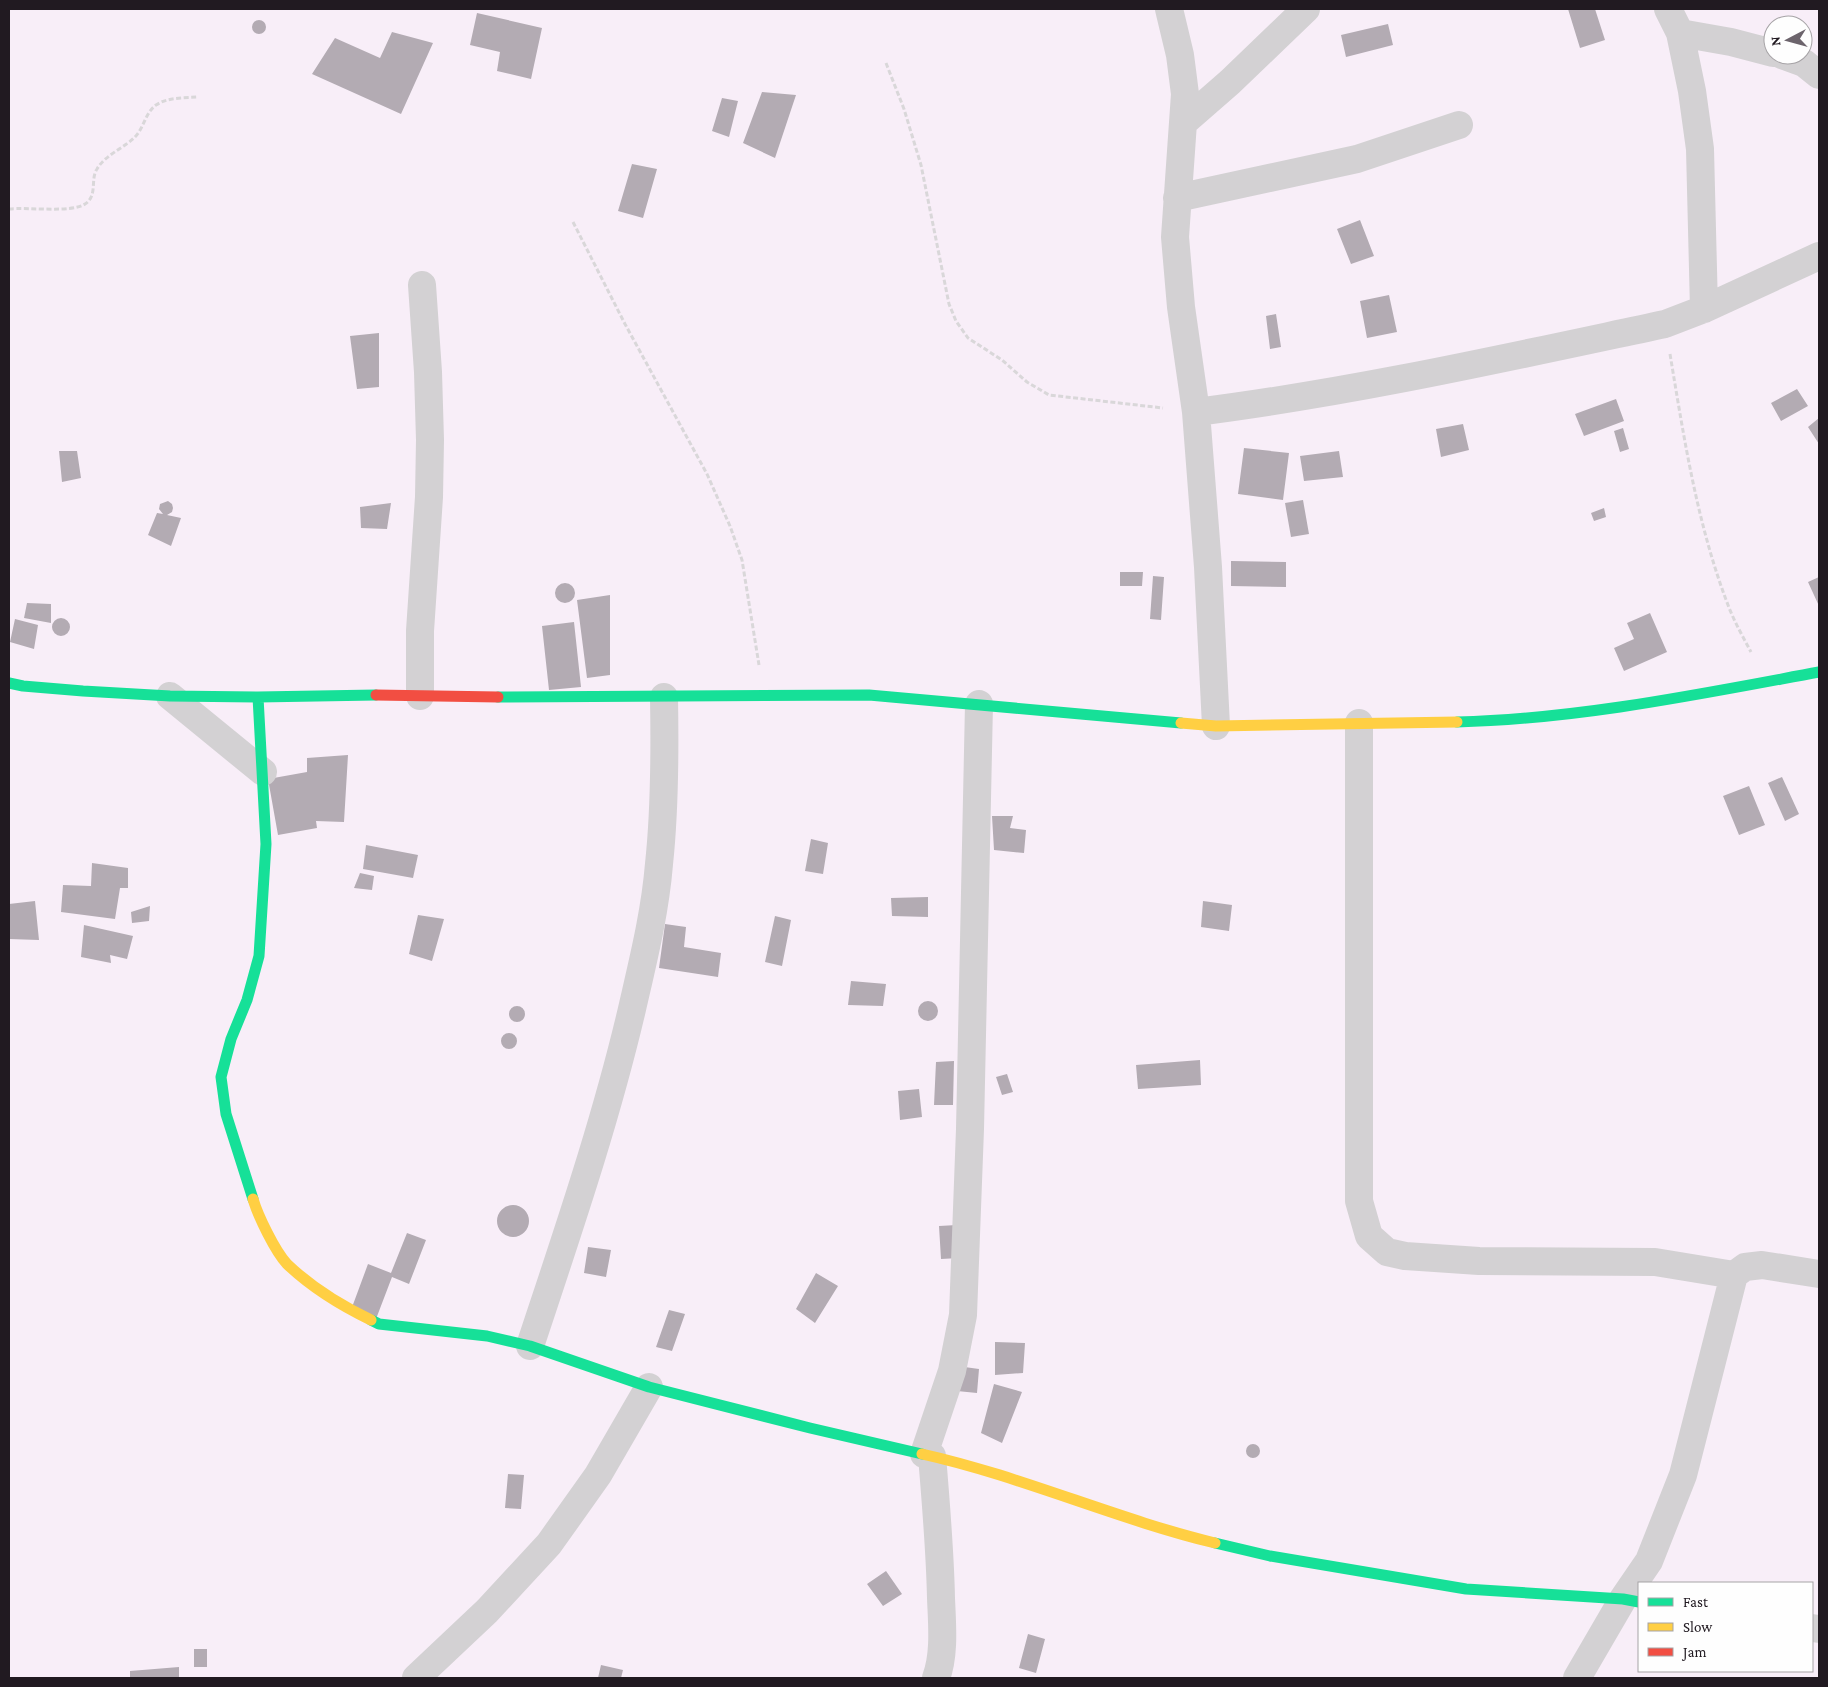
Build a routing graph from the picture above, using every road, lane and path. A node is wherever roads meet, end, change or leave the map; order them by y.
1 (1169, 9) edge
2 (1306, 9) edge
3 (1668, 9) edge
4 (1680, 33) junction
5 (1763, 50) edge
6 (886, 63) dead end
7 (1806, 65) edge
8 (1819, 74) edge
9 (198, 97) dead end
10 (1183, 123) junction
11 (1459, 125) dead end
12 (1177, 198) junction
13 (9, 209) edge
14 (573, 222) dead end
15 (1819, 256) edge
16 (422, 286) dead end
17 (1704, 309) junction
18 (1665, 324) junction
19 (1196, 412) junction
20 (1819, 672) edge
21 (1766, 682) junction
22 (9, 683) edge
23 (764, 695) junction
24 (170, 696) junction
25 (420, 696) junction
26 (258, 697) junction
27 (664, 697) junction
28 (979, 704) junction
29 (1359, 722) junction
30 (1216, 726) junction
31 (263, 772) junction
32 (1819, 1274) edge
33 (1734, 1275) junction
34 (530, 1346) junction
35 (649, 1387) junction
36 (928, 1455) junction
37 (1639, 1582) edge
38 (1638, 1585) edge
39 (1631, 1600) edge
40 (416, 1678) edge
41 (936, 1678) edge
42 (1576, 1678) edge

1 - 10 street
2 - 10 street
3 - 4 street
4 - 5 street
4 - 17 street
6 - 19 path
7 - 8 street
9 - 13 path
10 - 12 street
11 - 12 street
12 - 19 street
14 - 23 path
15 - 17 street
16 - 25 street
17 - 18 street
18 - 19 street
18 - 21 path
19 - 30 street
20 - 21 street
21 - 29 street
22 - 24 street
23 - 27 street
23 - 28 street
24 - 26 street
24 - 31 street
25 - 26 street
25 - 27 street
26 - 31 street
27 - 34 street
28 - 30 street
28 - 36 street
29 - 30 street
29 - 33 street
31 - 34 street
32 - 33 street
33 - 37 street
34 - 35 street
35 - 36 street
35 - 40 street
36 - 39 street
36 - 41 street
38 - 39 street
39 - 42 street

